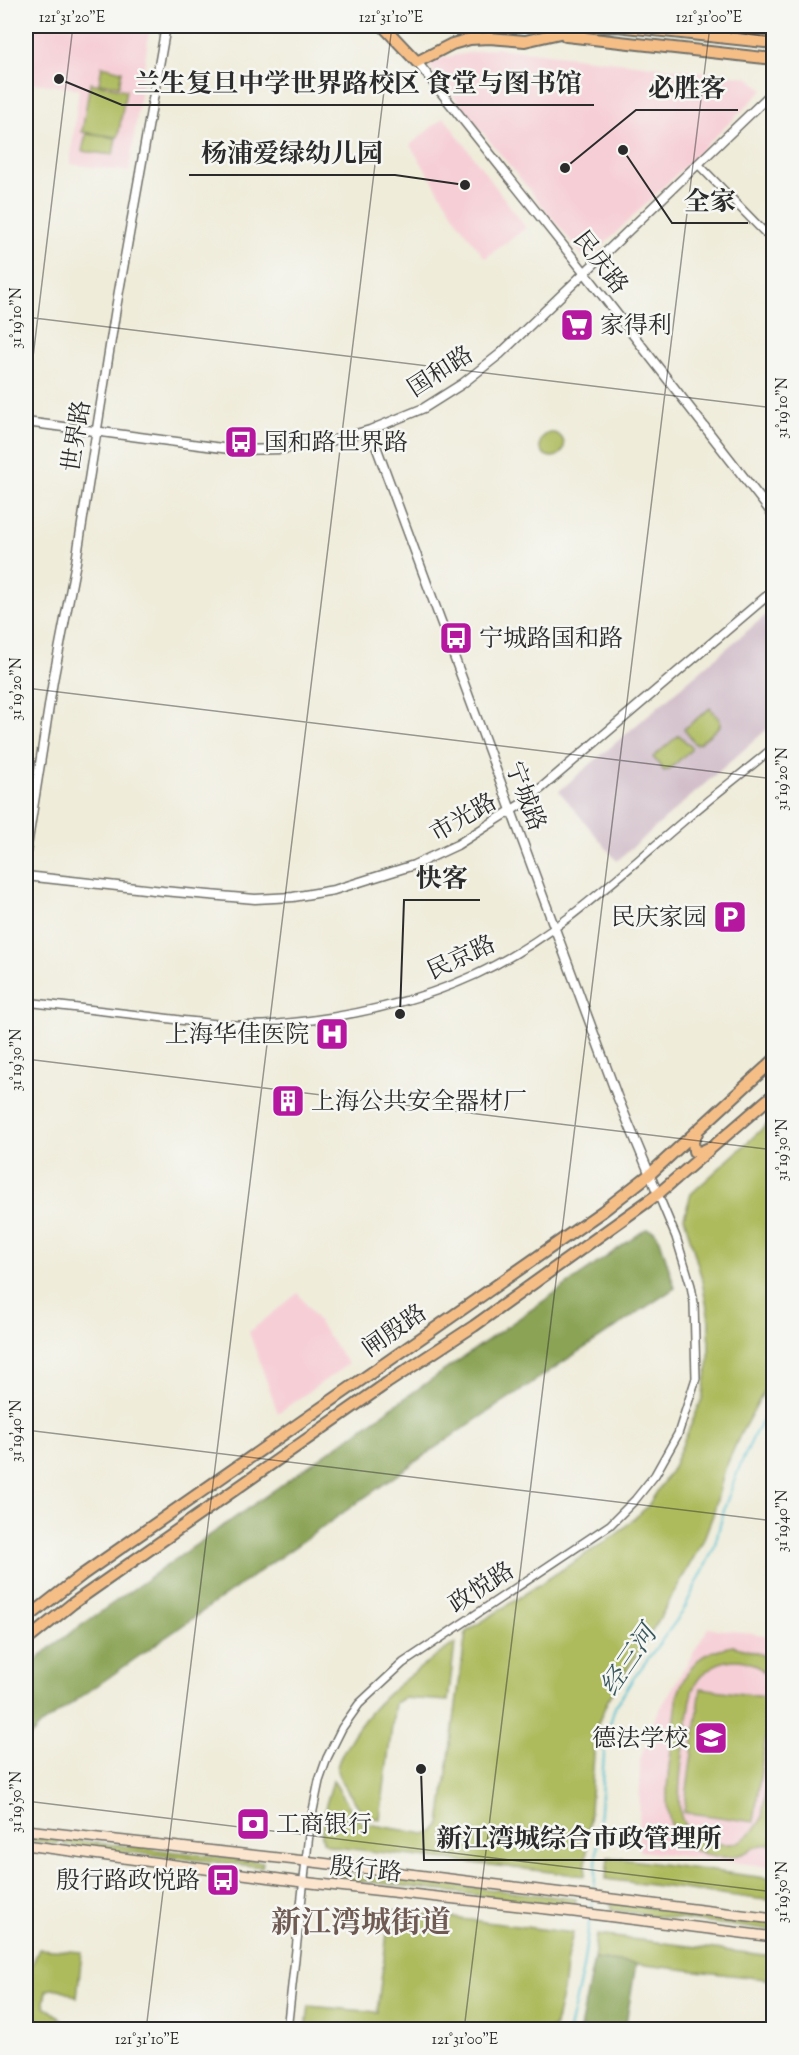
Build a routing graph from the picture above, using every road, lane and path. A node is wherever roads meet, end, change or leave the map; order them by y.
1 (166, 26) edge
2 (616, 26) edge
3 (385, 27) edge
4 (548, 37) junction
5 (774, 43) edge
6 (774, 59) edge
7 (417, 62) junction
8 (774, 91) edge
9 (698, 164) junction
10 (774, 242) edge
11 (585, 273) junction
12 (26, 422) edge
13 (97, 430) junction
14 (370, 430) junction
15 (774, 516) edge
16 (774, 590) edge
17 (774, 747) edge
18 (511, 812) junction
19 (26, 853) edge
20 (26, 876) edge
21 (556, 928) junction
22 (26, 1002) edge
23 (774, 1060) edge
24 (774, 1094) edge
25 (703, 1125) junction
26 (717, 1143) junction
27 (649, 1175) junction
28 (658, 1194) junction
29 (593, 1218) junction
30 (611, 1228) junction
31 (26, 1618) edge
32 (26, 1641) edge
33 (26, 1830) edge
34 (26, 1845) edge
35 (305, 1861) junction
36 (302, 1882) junction
37 (774, 1919) edge
38 (774, 1937) edge
39 (287, 2030) edge

1 - 13 street, 世界路
2 - 4 main road
2 - 5 main road
3 - 7 main road
4 - 6 main road
4 - 7 main road
7 - 11 street, 民庆路
8 - 9 street, 国和路
9 - 10 street
9 - 11 street, 国和路
11 - 14 street, 国和路
11 - 15 street, 民庆路
12 - 13 street, 国和路
13 - 14 street, 国和路
13 - 19 street, 世界路
14 - 18 street, 宁城路
16 - 18 street, 市光路
17 - 21 street, 民京路
18 - 20 street, 市光路
18 - 21 street, 宁城路
21 - 22 street, 民京路
21 - 27 street, 宁城路
23 - 25 main road, 闸殷路
24 - 26 main road, 闸殷路
25 - 26 main road
25 - 27 main road, 闸殷路
26 - 28 main road, 闸殷路
27 - 28 street, 宁城路
27 - 29 main road, 闸殷路
28 - 30 main road, 闸殷路
28 - 35 street, 政悦路
29 - 30 main road
29 - 31 main road, 闸殷路
30 - 32 main road, 闸殷路
33 - 35 main road, 殷行路
34 - 36 main road, 殷行路
35 - 36 street, 政悦路
35 - 37 main road, 殷行路
36 - 38 main road, 殷行路
36 - 39 street, 政悦路

